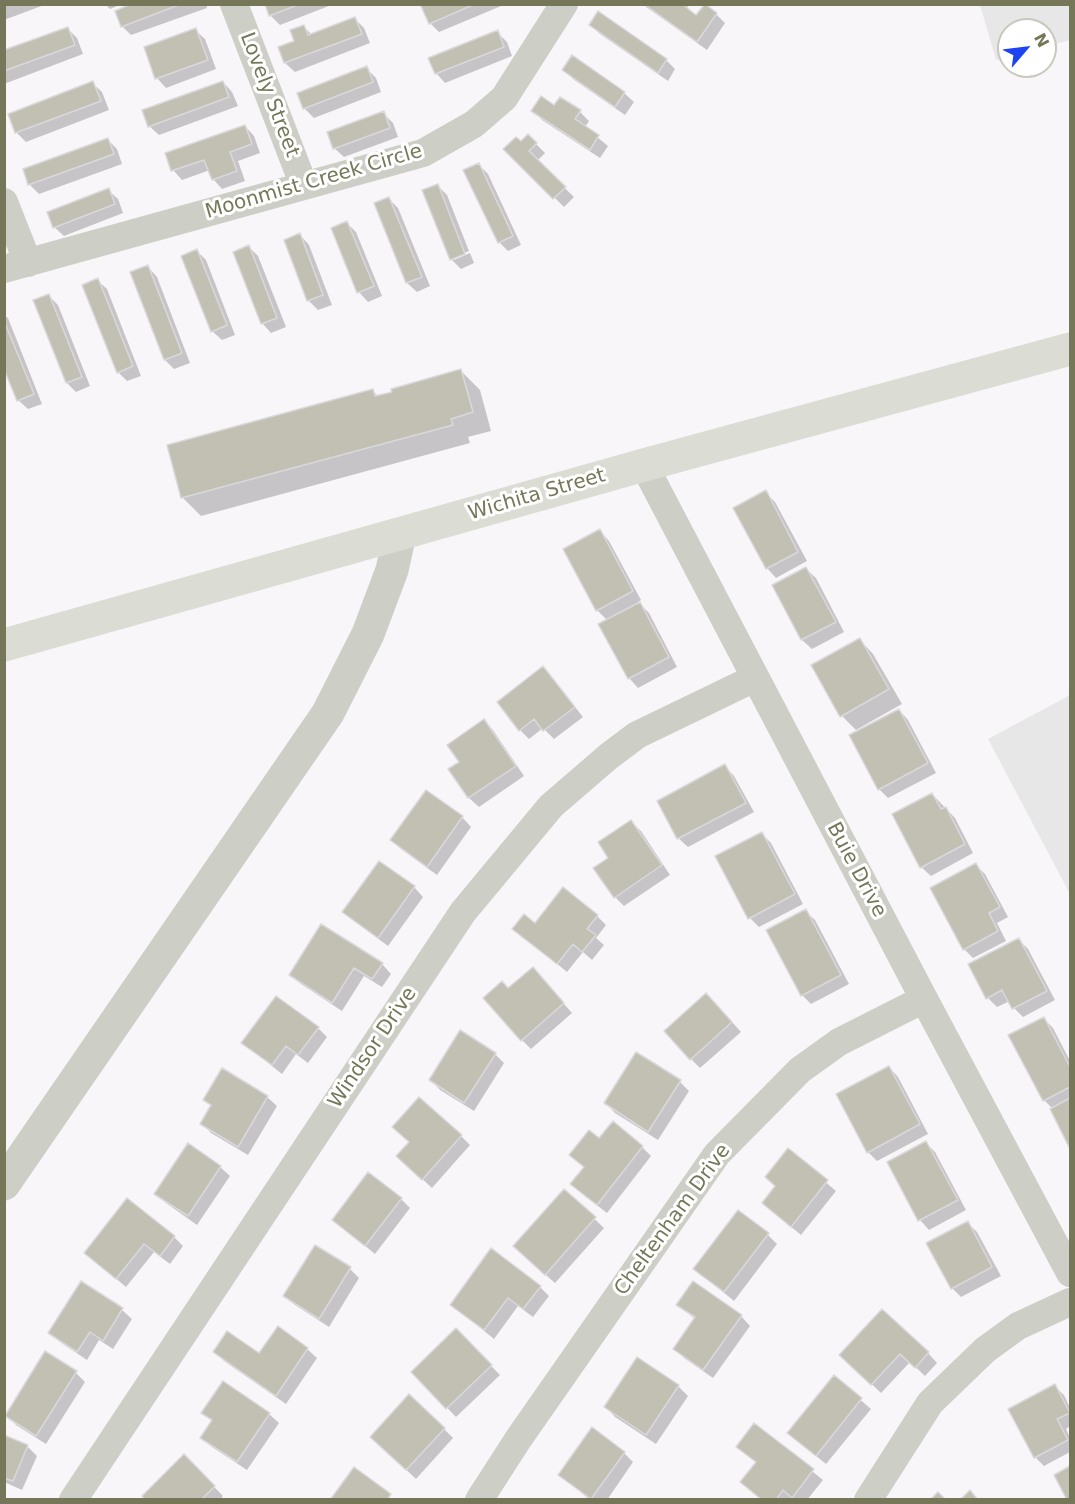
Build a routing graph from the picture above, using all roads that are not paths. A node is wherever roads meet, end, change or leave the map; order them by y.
1 (234, 4) edge
2 (564, 4) edge
3 (304, 186) junction
4 (4, 202) edge
5 (16, 266) edge
6 (1071, 349) edge
7 (644, 465) junction
8 (400, 534) junction
9 (4, 645) edge
10 (755, 678) junction
11 (924, 999) junction
12 (4, 1184) edge
13 (1071, 1273) edge
14 (1071, 1302) edge
15 (73, 1500) edge
16 (479, 1500) edge
17 (868, 1500) edge

1 - 3 street, Lovely Street
2 - 3 street, Moonmist Creek Circle
3 - 5 street, Moonmist Creek Circle
4 - 5 street
6 - 7 main road, Wichita Street
7 - 8 main road, Wichita Street
7 - 10 street, Buie Drive
8 - 9 main road, Wichita Street
8 - 12 street
10 - 11 street, Buie Drive
10 - 15 street, Windsor Drive
11 - 13 street, Buie Drive
11 - 16 street, Cheltenham Drive
14 - 17 street

